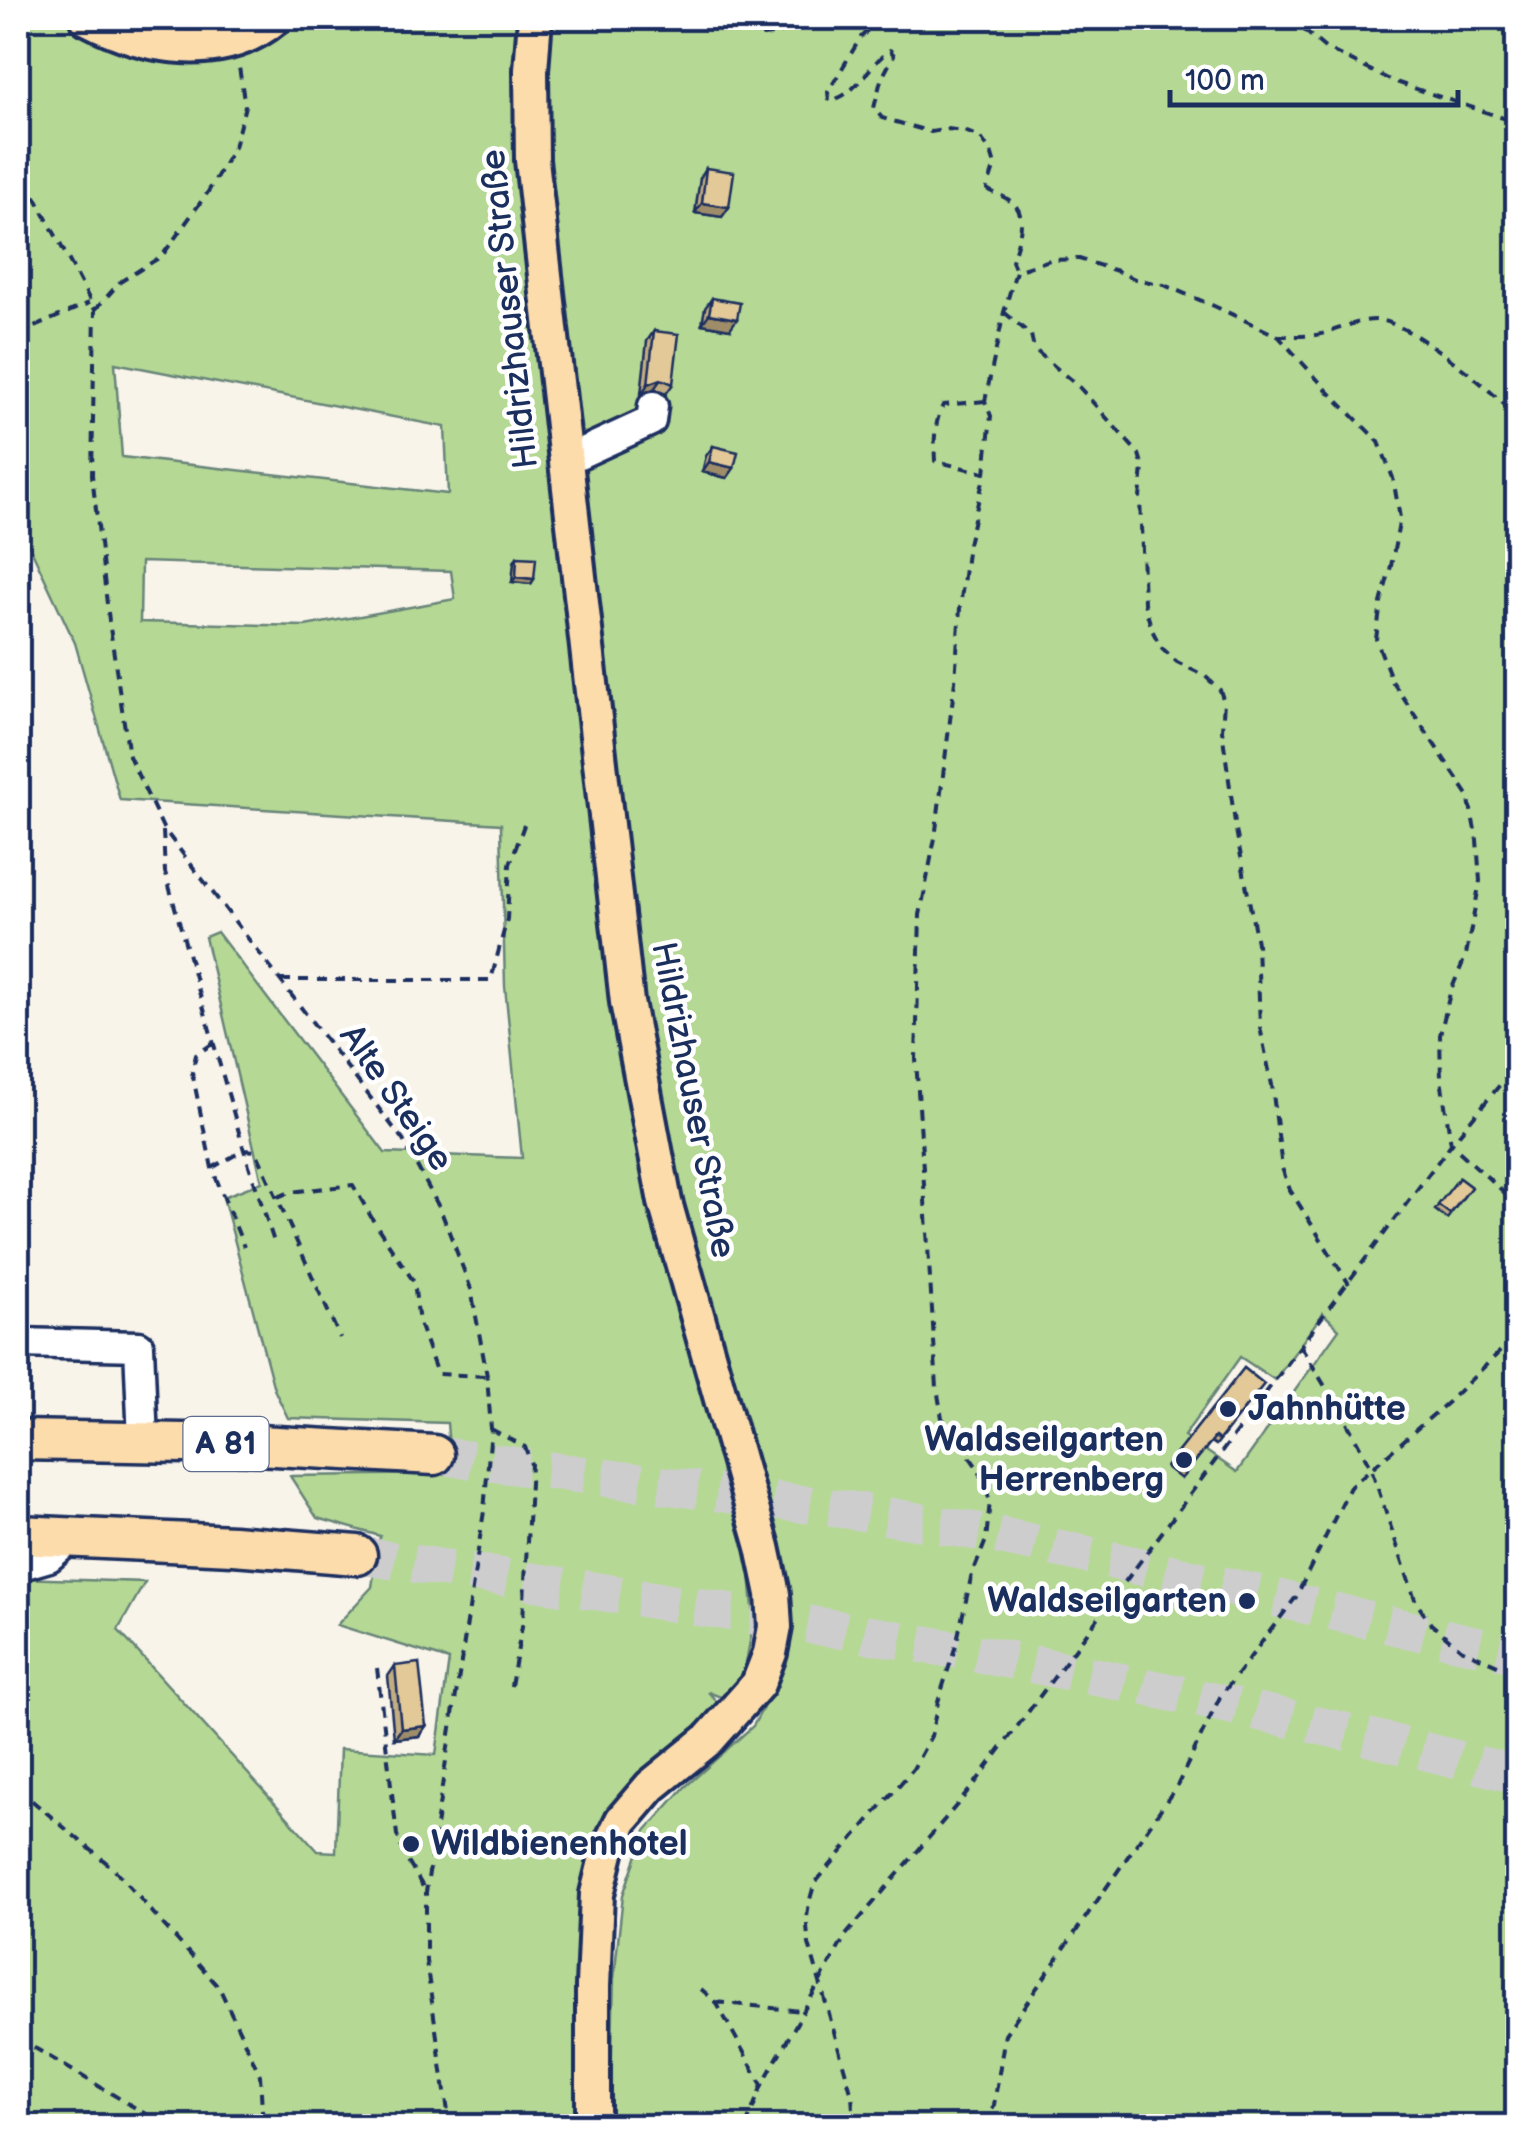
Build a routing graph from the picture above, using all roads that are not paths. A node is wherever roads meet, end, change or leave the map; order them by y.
1 (87, 18) edge
2 (274, 18) edge
3 (535, 18) edge
4 (653, 406) dead end
5 (566, 460) junction
6 (18, 1343) edge
7 (18, 1440) edge
8 (142, 1442) junction
9 (434, 1454) tunnel mouth
10 (18, 1534) edge
11 (72, 1537) junction
12 (356, 1556) tunnel mouth
13 (18, 1566) edge
14 (592, 2126) edge

1 - 2 main road
3 - 5 main road, Hildrizhauser Straße
4 - 5 lane
5 - 14 main road, Hildrizhauser Straße
6 - 8 lane
7 - 8 highway, A 81
8 - 9 highway, A 81
10 - 11 highway
11 - 12 highway
11 - 13 lane

